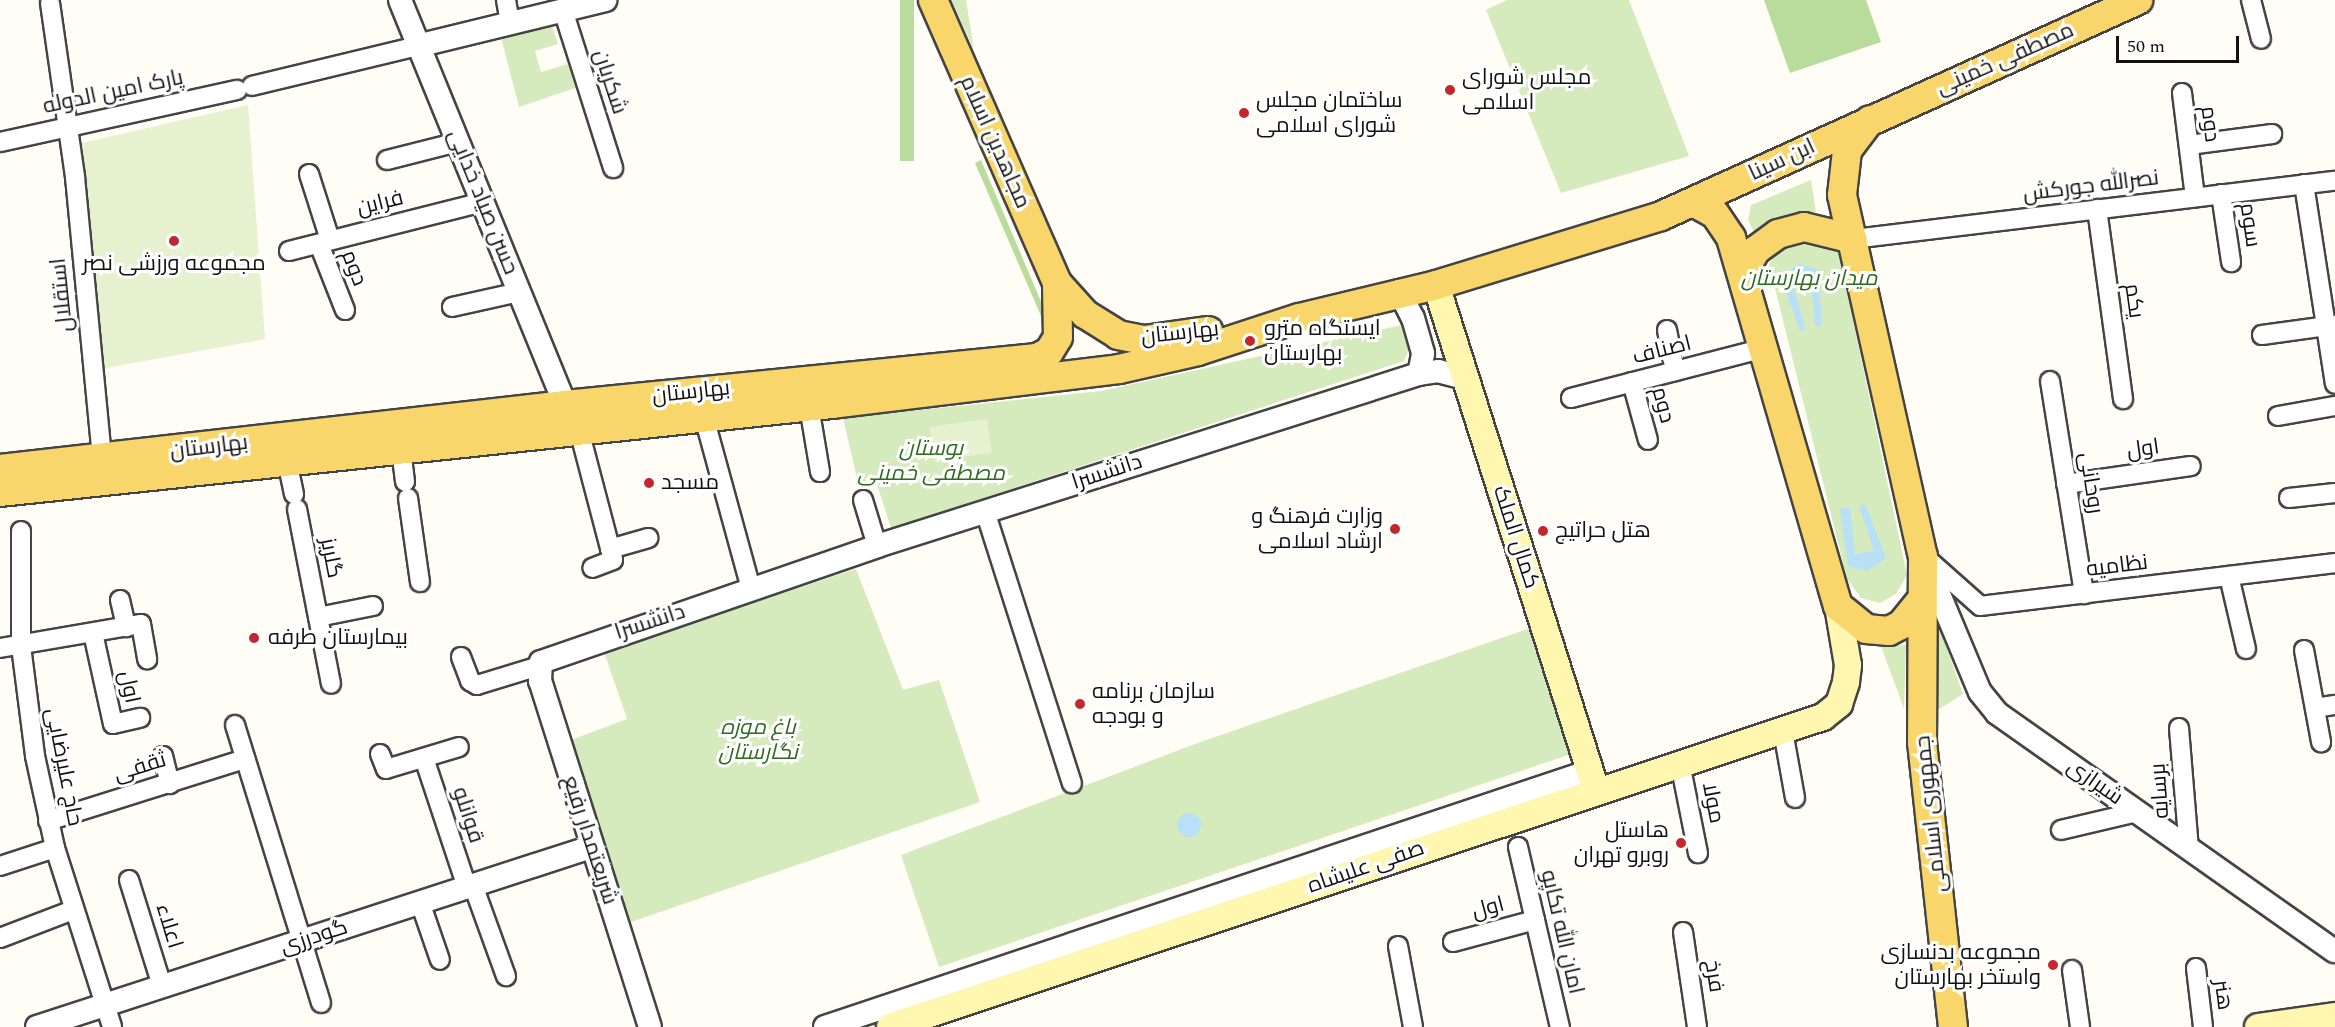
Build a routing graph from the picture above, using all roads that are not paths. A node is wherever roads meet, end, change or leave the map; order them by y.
1 (400, 0) edge
2 (506, 0) edge
3 (605, 0) edge
4 (933, 0) edge
5 (2138, 0) edge
6 (2251, 0) edge
7 (50, 3) dead end
8 (562, 10) junction
9 (510, 23) junction
10 (2261, 39) dead end
11 (417, 46) junction
12 (2182, 93) dead end
13 (1871, 118) junction
14 (67, 127) junction
15 (2272, 134) dead end
16 (0, 142) edge
17 (458, 142) junction
18 (2189, 145) junction
19 (387, 160) dead end
20 (613, 168) dead end
21 (309, 174) dead end
22 (2335, 181) edge
23 (2304, 184) junction
24 (2221, 194) junction
25 (2195, 197) junction
26 (483, 202) junction
27 (1693, 202) junction
28 (2097, 209) junction
29 (1852, 239) junction
30 (325, 242) junction
31 (290, 251) dead end
32 (2231, 262) dead end
33 (1743, 273) junction
34 (1057, 283) junction
35 (1436, 285) junction
36 (1398, 291) junction
37 (519, 292) junction
38 (452, 307) dead end
39 (345, 310) dead end
40 (1299, 318) junction
41 (2330, 326) edge
42 (1667, 330) dead end
43 (2262, 335) dead end
44 (1765, 348) junction
45 (2333, 360) edge
46 (1675, 371) junction
47 (1419, 374) junction
48 (1465, 378) junction
49 (2050, 381) dead end
50 (1632, 382) junction
51 (2335, 384) edge
52 (1571, 398) dead end
53 (2123, 399) dead end
54 (565, 405) junction
55 (808, 406) junction
56 (2335, 406) edge
57 (2278, 416) dead end
58 (704, 417) junction
59 (579, 430) junction
60 (1648, 440) dead end
61 (401, 449) junction
62 (102, 459) junction
63 (287, 461) junction
64 (2191, 466) dead end
65 (0, 470) edge
66 (820, 472) dead end
67 (2066, 484) junction
68 (0, 492) edge
69 (2335, 493) edge
70 (2289, 498) dead end
71 (863, 500) dead end
72 (985, 511) junction
73 (21, 531) dead end
74 (648, 538) dead end
75 (877, 546) junction
76 (610, 549) junction
77 (1923, 556) junction
78 (2335, 563) edge
79 (592, 568) dead end
80 (2229, 576) junction
81 (420, 582) dead end
82 (751, 589) junction
83 (2084, 594) junction
84 (120, 600) dead end
85 (1922, 600) junction
86 (373, 606) dead end
87 (1838, 606) junction
88 (318, 617) junction
89 (133, 626) junction
90 (93, 633) junction
91 (21, 646) junction
92 (0, 648) edge
93 (2246, 649) dead end
94 (2304, 650) dead end
95 (461, 657) dead end
96 (147, 659) dead end
97 (544, 661) junction
98 (331, 684) dead end
99 (2335, 705) edge
100 (2314, 708) junction
101 (140, 718) dead end
102 (235, 725) dead end
103 (2179, 728) dead end
104 (1784, 730) junction
105 (2320, 742) dead end
106 (459, 747) dead end
107 (380, 754) dead end
108 (163, 756) dead end
109 (424, 758) junction
110 (245, 759) junction
111 (1680, 763) junction
112 (1593, 780) junction
113 (1072, 783) dead end
114 (170, 784) junction
115 (1795, 798) dead end
116 (2137, 812) junction
117 (48, 820) junction
118 (2061, 830) dead end
119 (591, 847) junction
120 (1518, 847) dead end
121 (55, 848) junction
122 (2189, 850) junction
123 (1698, 853) dead end
124 (0, 866) edge
125 (129, 880) dead end
126 (470, 886) junction
127 (420, 902) junction
128 (73, 910) junction
129 (1535, 920) junction
130 (1683, 932) dead end
131 (0, 938) edge
132 (302, 941) junction
133 (1453, 942) dead end
134 (1398, 946) dead end
135 (2335, 951) edge
136 (441, 960) dead end
137 (2196, 968) dead end
138 (2072, 970) dead end
139 (506, 976) dead end
140 (162, 986) junction
141 (321, 1003) dead end
142 (105, 1005) junction
143 (941, 1019) edge
144 (2330, 1020) edge
145 (836, 1025) edge
146 (1409, 1026) edge
147 (37, 1027) edge
148 (112, 1027) edge
149 (650, 1027) edge
150 (890, 1027) edge
151 (1560, 1027) edge
152 (1697, 1027) edge
153 (1953, 1027) edge
154 (2080, 1027) edge
155 (2203, 1027) edge
156 (2258, 1027) edge

1 - 11 street, حسن صیاد خدایی
2 - 9 street
3 - 8 street
4 - 34 main road, مجاهدین اسلام
5 - 13 main road, مصطفی خمینی
6 - 10 street
7 - 14 street, استقلال
8 - 9 street
8 - 20 street, شکریان
9 - 11 street
11 - 14 street, پارک امین الدوله
11 - 17 street, حسن صیاد خدایی
12 - 18 street, دوم
13 - 27 main road, ابن سینا
13 - 29 main road
14 - 16 street, پارک امین الدوله
14 - 62 street, استقلال
15 - 18 street
17 - 19 street
17 - 26 street, حسن صیاد خدایی
18 - 25 street, دوم
21 - 30 street
22 - 23 street, نصرالله جورکش
23 - 24 street, نصرالله جورکش
23 - 41 street
24 - 25 street, نصرالله جورکش
24 - 32 street, سوم
25 - 28 street, نصرالله جورکش
26 - 30 street, فراین
26 - 37 street, حسن صیاد خدایی
27 - 33 main road
27 - 35 main road, بهارستان
28 - 29 street, نصرالله جورکش
28 - 53 street, یکم
29 - 33 main road
29 - 77 main road
30 - 31 street, فراین
30 - 39 street, دوم
33 - 44 main road
34 - 40 main road, بهارستان
34 - 54 main road, بهارستان
35 - 36 main road, بهارستان
35 - 48 main road, کمال الملک
36 - 40 main road, بهارستان
36 - 47 street
37 - 38 street
37 - 54 street, حسن صیاد خدایی
40 - 55 main road, بهارستان
41 - 43 street
41 - 45 street
42 - 46 street
44 - 46 street, اصناف
44 - 87 main road
45 - 51 street
46 - 50 street, اصناف
47 - 48 street, دانشسرا
47 - 72 street, دانشسرا
48 - 112 main road, کمال الملک
49 - 67 street, روحانی
50 - 52 street, اصناف
50 - 60 street, دوم
54 - 62 main road, بهارستان
55 - 58 main road, بهارستان
55 - 66 street
56 - 57 street
58 - 59 main road, بهارستان
58 - 82 street
59 - 61 main road, بهارستان
59 - 76 street
61 - 63 main road, بهارستان
61 - 81 street
62 - 65 main road, بهارستان
63 - 68 main road, بهارستان
63 - 88 street, گلریز
64 - 67 street, اول
67 - 83 street, روحانی
69 - 70 street
71 - 75 street
72 - 75 street, دانشسرا
72 - 113 street
73 - 91 street, حاج علیرضایی
74 - 76 street
75 - 82 street, دانشسرا
76 - 79 street
77 - 83 street, نظامیه
77 - 85 main road
77 - 116 street, شیرازی
78 - 80 street, نظامیه
80 - 83 street, نظامیه
80 - 93 street
82 - 97 street, دانشسرا
84 - 89 street
85 - 87 main road
85 - 153 main road, جمهوری اسلامی
86 - 88 street
87 - 104 main road, صفی علیشاه
88 - 98 street, گلریز
89 - 90 street
89 - 96 street
90 - 91 street
90 - 101 street, اول
91 - 92 street
91 - 117 street, حاج علیرضایی
94 - 100 street
95 - 97 street
97 - 119 street, شریعتمدار رفیع
99 - 100 street
100 - 105 street
102 - 110 street
103 - 122 street, برسایه
104 - 111 main road, صفی علیشاه
104 - 115 street
106 - 109 street
107 - 109 street
108 - 114 street
109 - 126 street, قوانلو
110 - 114 street, ثقفی
110 - 132 street
111 - 112 main road, صفی علیشاه
111 - 123 street, مولا
112 - 143 main road, صفی علیشاه
112 - 145 street, صفی علیشاه
114 - 117 street, ثقفی
116 - 118 street
116 - 122 street, شیرازی
117 - 121 street, حاج علیرضایی
119 - 126 street, گودرزی
119 - 149 street, شریعتمدار رفیع
120 - 129 street, امان الله تکاپو
121 - 124 street
121 - 128 street, حاج علیرضایی
122 - 135 street, شیرازی
125 - 140 street, اعلاء
126 - 127 street, گودرزی
126 - 139 street, قوانلو
127 - 132 street, گودرزی
127 - 136 street
128 - 131 street
128 - 142 street, حاج علیرضایی
129 - 133 street, اول
129 - 151 street, امان الله تکاپو
130 - 152 street, فرخ
132 - 140 street, گودرزی
132 - 141 street
134 - 146 street
137 - 155 street, هنر
138 - 154 street
140 - 142 street, گودرزی
142 - 147 street, گودرزی
142 - 148 street, حاج علیرضایی
143 - 150 main road, صفی علیشاه
144 - 156 main road

